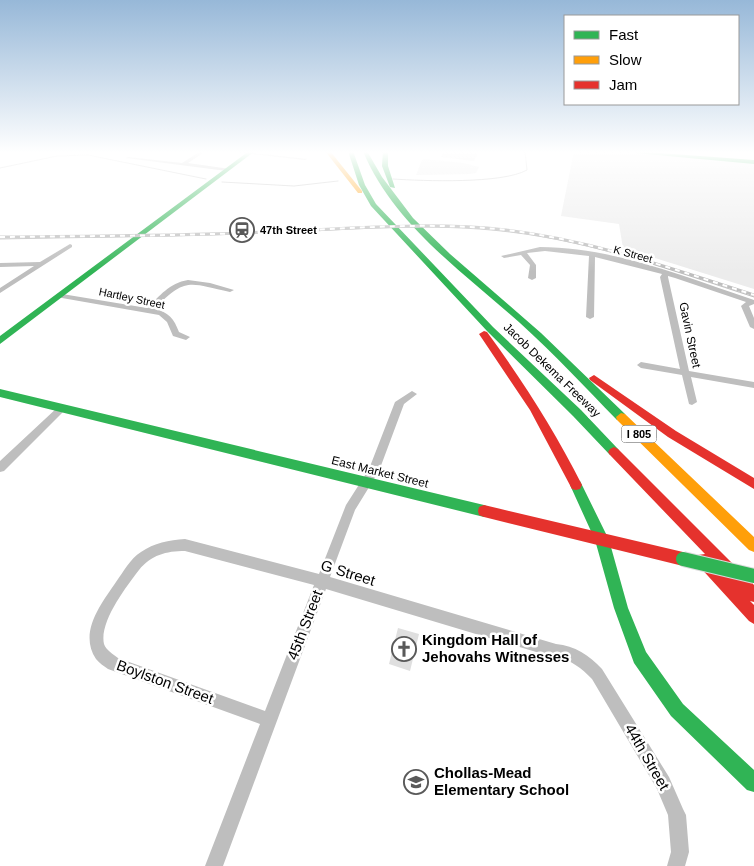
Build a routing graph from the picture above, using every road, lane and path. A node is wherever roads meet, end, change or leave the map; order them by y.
1 (198, 191) edge
2 (360, 191) edge
3 (366, 191) edge
4 (388, 191) edge
5 (395, 191) edge
6 (373, 204) junction
7 (403, 213) junction
8 (70, 246) dead end
9 (523, 253) junction
10 (592, 255) junction
11 (504, 256) dead end
12 (40, 264) junction
13 (0, 265) edge
14 (666, 273) junction
15 (532, 278) dead end
16 (449, 284) junction
17 (230, 290) dead end
18 (0, 291) edge
19 (62, 296) junction
20 (753, 301) edge
21 (148, 311) junction
22 (590, 317) dead end
23 (524, 322) junction
24 (754, 327) edge
25 (186, 337) dead end
26 (0, 340) edge
27 (641, 365) dead end
28 (685, 373) junction
29 (754, 385) edge
30 (0, 393) edge
31 (412, 394) dead end
32 (692, 402) dead end
33 (62, 408) junction
34 (577, 413) junction
35 (0, 468) edge
36 (366, 483) junction
37 (754, 484) edge
38 (602, 540) junction
39 (754, 546) edge
40 (754, 576) edge
41 (321, 581) junction
42 (118, 590) joint
43 (754, 595) edge
44 (754, 616) edge
45 (583, 660) joint
46 (268, 720) junction
47 (754, 783) edge
48 (214, 866) edge
49 (676, 866) edge

1 - 19 main road
2 - 6 main road
3 - 6 main road, Jacob Dekema Freeway / I 805
4 - 7 main road, Jacob Dekema Freeway / I 805
5 - 7 main road
6 - 16 main road, Jacob Dekema Freeway / I 805
7 - 23 main road, Jacob Dekema Freeway / I 805
8 - 12 street
9 - 10 street, K Street
9 - 11 street, K Street
9 - 15 street
10 - 14 street, K Street
10 - 22 street
12 - 13 street
12 - 18 street
14 - 20 street, K Street
14 - 28 street, Gavin Street
16 - 34 main road, Jacob Dekema Freeway / I 805
16 - 38 main road
17 - 21 street
19 - 21 street, Hartley Street
19 - 26 main road
20 - 24 street
21 - 25 street, Hartley Street
23 - 37 main road
23 - 39 main road, Jacob Dekema Freeway / I 805
27 - 28 street
28 - 29 street
28 - 32 street, Gavin Street
30 - 33 main road, East Market Street
31 - 36 street, 45th Street
33 - 35 street
33 - 36 main road, East Market Street
34 - 43 main road, Jacob Dekema Freeway / I 805
34 - 44 main road
36 - 38 main road, East Market Street
36 - 41 street, 45th Street
38 - 40 main road, East Market Street, bridge
38 - 47 main road
41 - 42 street, G Street
41 - 45 street, G Street
41 - 46 street, 45th Street
42 - 46 street, Boylston Street
45 - 49 street, 44th Street
46 - 48 street, 45th Street

